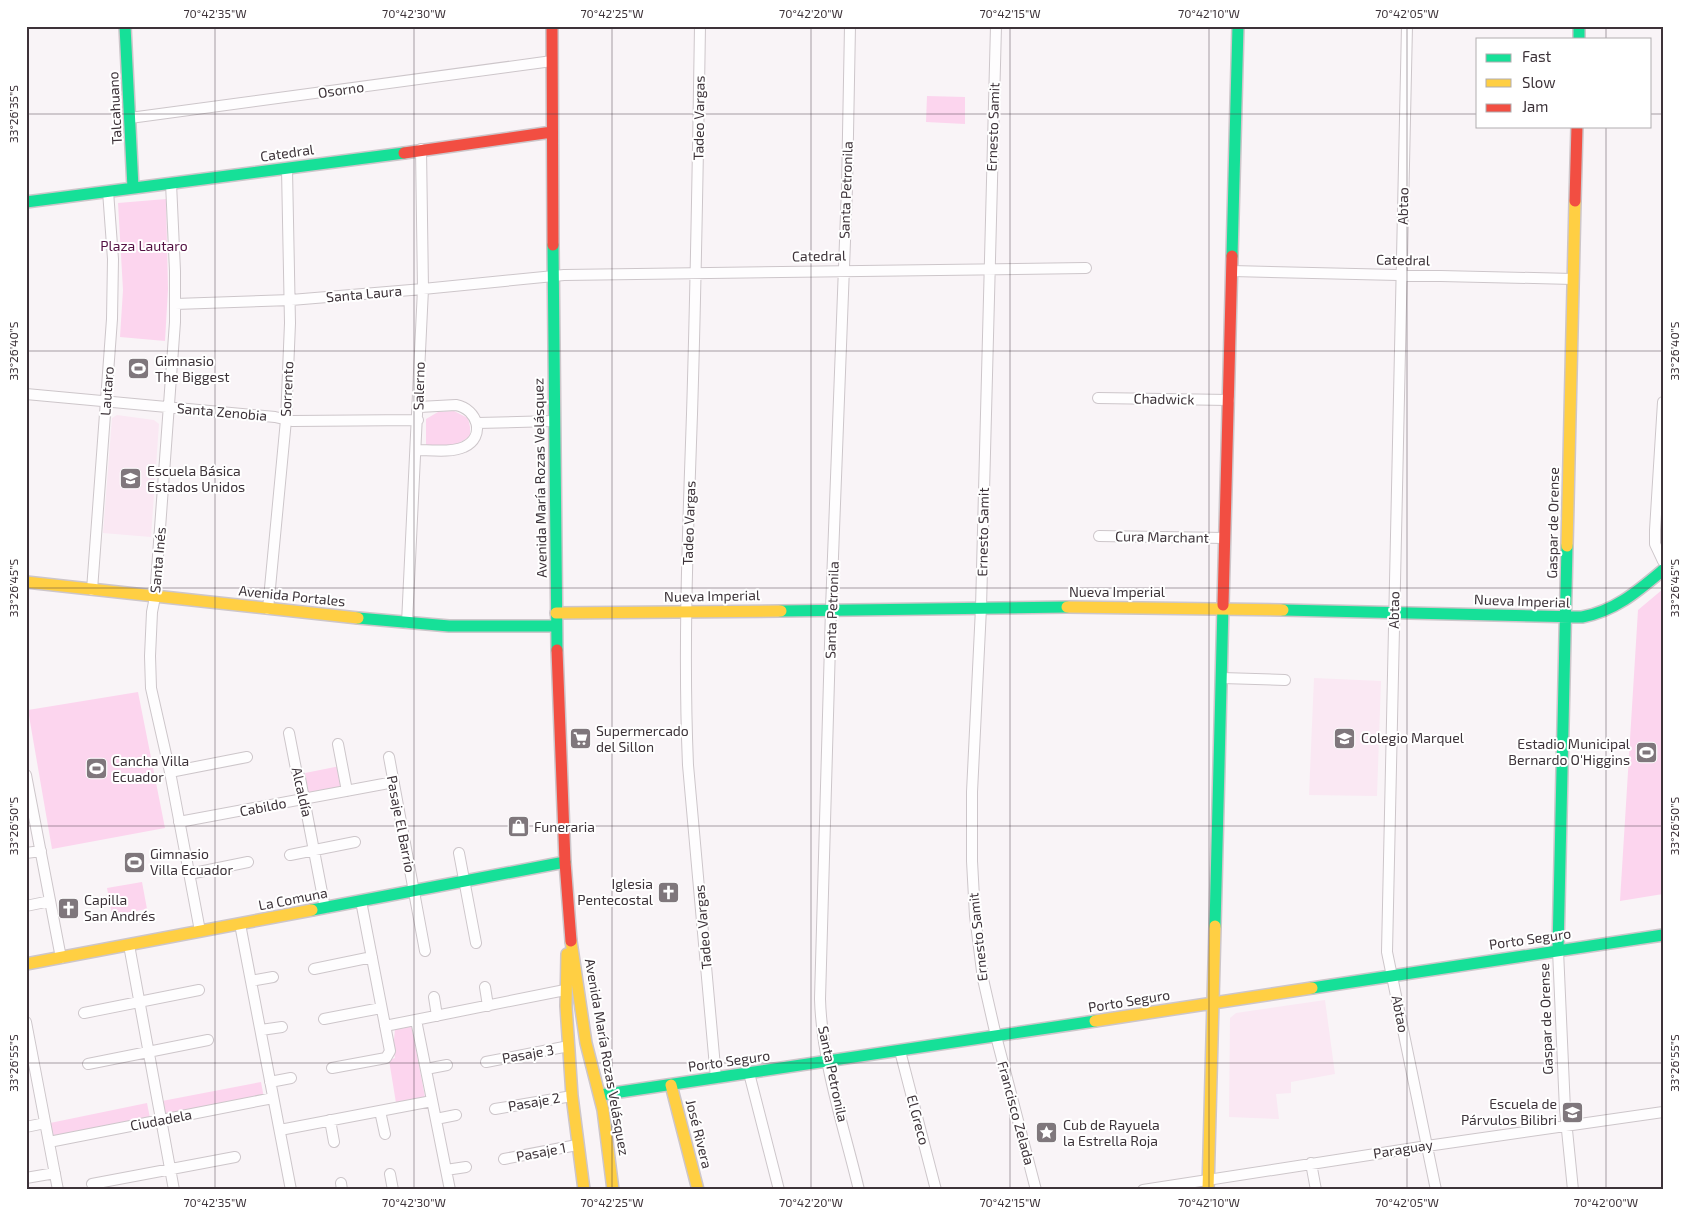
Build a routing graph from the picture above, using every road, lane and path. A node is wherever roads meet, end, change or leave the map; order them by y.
1 (126, 26) edge
2 (552, 26) edge
3 (700, 26) edge
4 (850, 26) edge
5 (996, 26) edge
6 (1238, 26) edge
7 (1407, 26) edge
8 (552, 61) junction
9 (130, 118) junction
10 (1577, 128) edge
11 (552, 132) junction
12 (421, 150) junction
13 (287, 169) junction
14 (171, 183) junction
15 (133, 188) junction
16 (108, 191) junction
17 (26, 202) edge
18 (1086, 268) dead end
19 (990, 269) junction
20 (1232, 270) junction
21 (844, 271) junction
22 (696, 273) junction
23 (1402, 275) junction
24 (553, 276) junction
25 (1573, 278) junction
26 (423, 290) junction
27 (291, 300) junction
28 (175, 304) junction
29 (26, 394) edge
30 (1098, 398) dead end
31 (1229, 400) junction
32 (106, 402) junction
33 (1663, 402) edge
34 (419, 407) junction
35 (169, 408) junction
36 (286, 420) junction
37 (418, 420) junction
38 (554, 421) junction
39 (477, 424) junction
40 (416, 450) junction
41 (1100, 536) dead end
42 (1225, 538) junction
43 (1663, 561) edge
44 (1663, 570) edge
45 (26, 582) edge
46 (92, 590) junction
47 (155, 597) junction
48 (981, 608) junction
49 (1223, 608) junction
50 (268, 609) junction
51 (831, 609) junction
52 (686, 611) junction
53 (1394, 612) junction
54 (556, 613) junction
55 (1566, 618) junction
56 (407, 623) junction
57 (556, 626) junction
58 (1222, 678) junction
59 (1285, 680) dead end
60 (289, 733) dead end
61 (338, 744) dead end
62 (247, 757) dead end
63 (389, 757) dead end
64 (170, 772) junction
65 (26, 775) edge
66 (394, 782) junction
67 (347, 791) junction
68 (304, 799) junction
69 (29, 802) edge
70 (179, 822) junction
71 (355, 842) dead end
72 (314, 850) junction
73 (41, 851) junction
74 (26, 853) edge
75 (459, 853) dead end
76 (290, 855) dead end
77 (248, 862) dead end
78 (565, 862) junction
79 (189, 874) junction
80 (464, 881) junction
81 (414, 891) junction
82 (50, 901) junction
83 (361, 901) junction
84 (26, 906) edge
85 (325, 908) junction
86 (240, 924) junction
87 (569, 929) junction
88 (200, 931) junction
89 (1663, 935) edge
90 (476, 943) dead end
91 (129, 945) junction
92 (1558, 950) junction
93 (426, 951) dead end
94 (372, 957) junction
95 (62, 958) junction
96 (26, 964) edge
97 (314, 969) dead end
98 (1392, 975) junction
99 (273, 977) dead end
100 (251, 981) junction
101 (485, 987) dead end
102 (199, 990) dead end
103 (565, 990) junction
104 (434, 997) dead end
105 (139, 1002) junction
106 (1213, 1003) junction
107 (488, 1006) junction
108 (381, 1008) junction
109 (84, 1013) dead end
110 (438, 1016) junction
111 (324, 1018) dead end
112 (416, 1020) junction
113 (26, 1023) edge
114 (282, 1026) dead end
115 (385, 1026) junction
116 (260, 1030) junction
117 (996, 1036) junction
118 (208, 1040) dead end
119 (569, 1046) junction
120 (900, 1051) junction
121 (148, 1052) junction
122 (827, 1061) junction
123 (486, 1062) dead end
124 (88, 1064) dead end
125 (447, 1065) dead end
126 (332, 1068) dead end
127 (426, 1069) junction
128 (749, 1073) junction
129 (31, 1074) edge
130 (291, 1078) dead end
131 (716, 1078) junction
132 (270, 1082) junction
133 (671, 1085) junction
134 (600, 1095) junction
135 (572, 1096) junction
136 (274, 1098) junction
137 (432, 1101) junction
138 (495, 1109) dead end
139 (380, 1111) junction
140 (1663, 1112) edge
141 (456, 1115) dead end
142 (436, 1119) junction
143 (161, 1120) junction
144 (330, 1120) junction
145 (45, 1123) junction
146 (1566, 1125) junction
147 (26, 1127) edge
148 (280, 1130) junction
149 (384, 1134) dead end
150 (49, 1142) junction
151 (334, 1142) dead end
152 (578, 1144) junction
153 (1427, 1146) junction
154 (235, 1157) dead end
155 (504, 1159) dead end
156 (1311, 1163) junction
157 (466, 1166) dead end
158 (170, 1169) junction
159 (446, 1170) junction
160 (55, 1173) junction
161 (390, 1174) dead end
162 (26, 1178) edge
163 (92, 1184) dead end
164 (1208, 1185) edge
165 (58, 1190) edge
166 (174, 1190) edge
167 (291, 1190) edge
168 (393, 1190) edge
169 (450, 1190) edge
170 (584, 1190) edge
171 (613, 1190) edge
172 (698, 1190) edge
173 (779, 1190) edge
174 (860, 1190) edge
175 (936, 1190) edge
176 (1036, 1190) edge
177 (1143, 1190) edge
178 (1316, 1190) edge
179 (1436, 1190) edge
180 (1573, 1190) edge

1 - 9 main road, Talcahuano
2 - 8 main road, Avenida María Rozas Velásquez
3 - 22 street, Tadeo Vargas
4 - 21 street, Santa Petronila
5 - 19 street, Ernesto Samit
6 - 20 main road
7 - 23 street, Abtao
8 - 9 street, Osorno
8 - 11 main road, Avenida María Rozas Velásquez
9 - 15 main road, Talcahuano
10 - 25 main road, Gaspar de Orense
11 - 12 main road, Catedral
11 - 24 main road, Avenida María Rozas Velásquez
12 - 13 main road, Catedral
12 - 26 street, Salerno
13 - 14 main road, Catedral
13 - 27 street, Sorrento
14 - 15 main road, Catedral
14 - 28 street, Santa Inés
15 - 16 main road, Catedral
16 - 17 main road, Catedral
16 - 32 street, Lautaro
18 - 19 street, Catedral
19 - 21 street, Catedral
19 - 48 street, Ernesto Samit
20 - 23 street, Catedral
20 - 31 main road
21 - 22 street, Catedral
21 - 51 street, Santa Petronila
22 - 24 street, Catedral
22 - 52 street, Tadeo Vargas
23 - 25 street, Catedral
23 - 53 street, Abtao
24 - 26 street, Santa Laura
24 - 38 main road, Avenida María Rozas Velásquez
25 - 55 main road, Gaspar de Orense
26 - 27 street, Santa Laura
26 - 34 street, Salerno
27 - 28 street, Santa Laura
27 - 36 street, Sorrento
28 - 35 street, Santa Inés
29 - 32 street, Santa Zenobia
30 - 31 street, Chadwick
31 - 42 main road
32 - 35 street, Santa Zenobia
32 - 46 street, Lautaro
33 - 43 street
34 - 37 street, Salerno
34 - 39 street
35 - 36 street, Santa Zenobia
35 - 47 street, Santa Inés
36 - 37 street, Santa Zenobia
36 - 50 street, Sorrento
37 - 40 street, Salerno
38 - 39 street
38 - 54 main road, Avenida María Rozas Velásquez
39 - 40 street
40 - 56 street, Salerno
41 - 42 street, Cura Marchant
42 - 49 main road
44 - 55 main road, Nueva Imperial
45 - 46 main road, Avenida Portales
46 - 47 main road, Avenida Portales
47 - 50 main road, Avenida Portales
47 - 64 street, Santa Inés
48 - 49 main road, Nueva Imperial
48 - 51 main road, Nueva Imperial
48 - 117 street, Ernesto Samit
49 - 53 main road, Nueva Imperial
49 - 58 main road
50 - 56 main road, Avenida Portales
51 - 52 main road, Nueva Imperial
51 - 122 street, Santa Petronila
52 - 54 main road, Nueva Imperial
52 - 131 street, Tadeo Vargas
53 - 55 main road, Nueva Imperial
53 - 98 street, Abtao
54 - 57 main road, Avenida María Rozas Velásquez
55 - 92 main road, Gaspar de Orense
56 - 57 main road, Avenida Portales
57 - 78 main road, Avenida María Rozas Velásquez
58 - 59 street
58 - 106 main road
60 - 68 street, Alcaldía
61 - 67 street
62 - 64 street
63 - 66 street, Pasaje El Barrio
64 - 70 street, Santa Inés
65 - 69 street
66 - 67 street, Cabildo
66 - 81 street, Pasaje El Barrio
67 - 68 street, Cabildo
68 - 70 street, Cabildo
68 - 72 street, Alcaldía
69 - 73 street
70 - 79 street, Santa Inés
71 - 72 street
72 - 76 street
72 - 85 street, Alcaldía
73 - 74 street
73 - 82 street
75 - 80 street
77 - 79 street
78 - 80 main road, La Comuna
78 - 87 main road, Avenida María Rozas Velásquez
79 - 88 street, Santa Inés
80 - 81 main road, La Comuna
80 - 90 street
81 - 83 main road, La Comuna
81 - 93 street, Pasaje El Barrio
82 - 84 street
82 - 95 street
83 - 85 main road, La Comuna
83 - 94 street
85 - 86 main road, La Comuna
86 - 88 main road, La Comuna
86 - 100 street
87 - 103 main road, Avenida María Rozas Velásquez
87 - 134 main road, Avenida María Rozas Velásquez
88 - 91 main road, La Comuna
89 - 92 main road, Porto Seguro
91 - 95 main road, La Comuna
91 - 105 street
92 - 98 main road, Porto Seguro
92 - 146 street, Gaspar de Orense
94 - 97 street
94 - 108 street
95 - 96 main road, La Comuna
98 - 106 main road, Porto Seguro
98 - 153 street, Abtao
99 - 100 street
100 - 116 street
101 - 107 street
102 - 105 street
103 - 107 street
103 - 119 main road, Avenida María Rozas Velásquez
104 - 110 street
105 - 109 street
105 - 121 street
106 - 117 main road, Porto Seguro
106 - 164 main road
107 - 110 street
108 - 111 street
108 - 115 street
110 - 112 street
112 - 115 street
112 - 127 street
113 - 129 street
114 - 116 street
115 - 126 street
116 - 132 street
117 - 120 main road, Porto Seguro
117 - 176 street, Francisco Zelada
118 - 121 street
119 - 123 street, Pasaje 3
119 - 135 main road, Avenida María Rozas Velásquez
120 - 122 main road, Porto Seguro
120 - 175 street, El Greco
121 - 124 street
121 - 143 street
122 - 128 main road, Porto Seguro
122 - 174 street, Santa Petronila
125 - 127 street
127 - 137 street
128 - 131 main road, Porto Seguro
128 - 173 street
129 - 145 street
130 - 132 street
131 - 133 main road, Porto Seguro
132 - 136 street
133 - 134 main road, Porto Seguro
133 - 172 main road, José Rivera
134 - 171 main road, Avenida María Rozas Velásquez
135 - 138 street, Pasaje 2
135 - 152 main road, Avenida María Rozas Velásquez
136 - 143 street, Ciudadela
136 - 148 street
137 - 139 street
137 - 142 street
139 - 144 street
139 - 149 street
140 - 146 street, Paraguay
141 - 142 street
142 - 159 street
143 - 150 street, Ciudadela
143 - 158 street
144 - 148 street
144 - 151 street
145 - 147 street
145 - 150 street
146 - 153 street, Paraguay
146 - 180 street, Gaspar de Orense
148 - 167 street
150 - 160 street
152 - 155 street, Pasaje 1
152 - 170 main road, Avenida María Rozas Velásquez
153 - 156 street, Paraguay
153 - 179 street, Abtao
154 - 158 street
156 - 164 street, Paraguay
156 - 178 street
157 - 159 street
158 - 163 street
158 - 166 street
159 - 169 street
160 - 162 street
160 - 165 street
161 - 168 street
164 - 177 street, Paraguay

